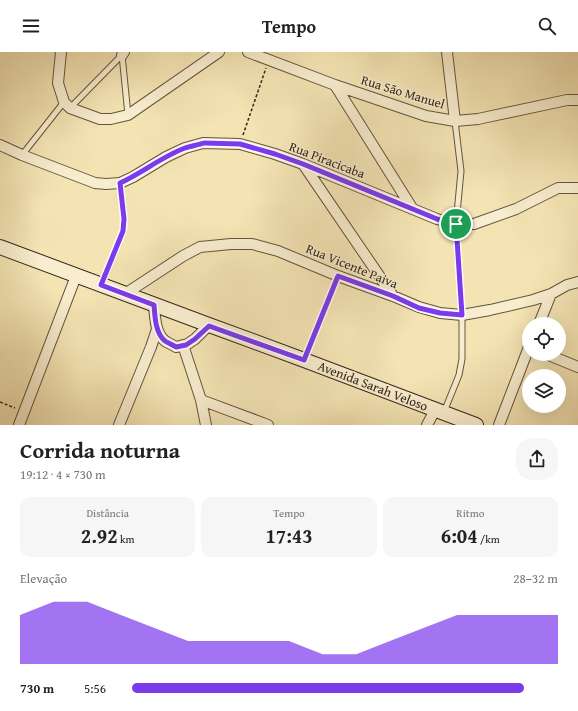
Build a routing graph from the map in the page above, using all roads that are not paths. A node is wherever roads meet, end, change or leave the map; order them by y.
1 (61, 52) edge
2 (219, 52) edge
3 (248, 52) edge
4 (447, 52) edge
5 (123, 54) edge
6 (335, 85) junction
7 (361, 94) junction
8 (578, 100) edge
9 (67, 105) junction
10 (352, 111) junction
11 (128, 115) junction
12 (455, 121) junction
13 (0, 145) edge
14 (22, 155) junction
15 (303, 164) junction
16 (120, 183) junction
17 (578, 188) edge
18 (412, 208) junction
19 (456, 224) junction
20 (0, 247) edge
21 (76, 276) junction
22 (578, 282) edge
23 (101, 285) junction
24 (125, 294) junction
25 (551, 294) junction
26 (393, 296) junction
27 (154, 305) junction
28 (462, 315) junction
29 (542, 317) edge
30 (209, 326) junction
31 (157, 329) junction
32 (184, 345) junction
33 (524, 361) edge
34 (563, 361) edge
35 (578, 367) edge
36 (201, 400) junction
37 (439, 411) junction
38 (19, 425) edge
39 (119, 425) edge
40 (206, 425) edge
41 (268, 425) edge
42 (427, 425) edge
43 (476, 425) edge
44 (499, 425) edge

1 - 9 street
2 - 11 street
3 - 6 street, Rua São Manuel
4 - 12 street
5 - 9 lane
5 - 11 lane
6 - 7 street, Rua São Manuel
6 - 10 street
7 - 10 street
7 - 12 street, Rua São Manuel
8 - 12 street, Rua São Manuel
9 - 11 street
9 - 14 lane
10 - 18 street
12 - 19 lane
13 - 14 street, Rua Piracicaba
14 - 16 street, Rua Piracicaba
15 - 16 street, Rua Piracicaba
15 - 18 street, Rua Piracicaba
15 - 26 street
16 - 23 lane
17 - 19 street, Rua Piracicaba
18 - 19 street, Rua Piracicaba
19 - 28 lane
20 - 21 main road, Avenida Sarah Veloso
21 - 23 main road, Avenida Sarah Veloso
21 - 38 street
22 - 25 street, Rua Vicente Paiva
23 - 24 main road, Avenida Sarah Veloso
24 - 26 street, Rua Vicente Paiva
24 - 27 main road, Avenida Sarah Veloso
25 - 28 street, Rua Vicente Paiva
25 - 29 street
26 - 28 street, Rua Vicente Paiva
27 - 30 main road, Avenida Sarah Veloso
27 - 31 street
28 - 37 lane
30 - 32 street
30 - 37 main road, Avenida Sarah Veloso
31 - 32 street
31 - 39 street
32 - 36 street
33 - 44 street
34 - 35 street
36 - 40 street
36 - 41 street
37 - 42 street
37 - 43 main road, Avenida Sarah Veloso

